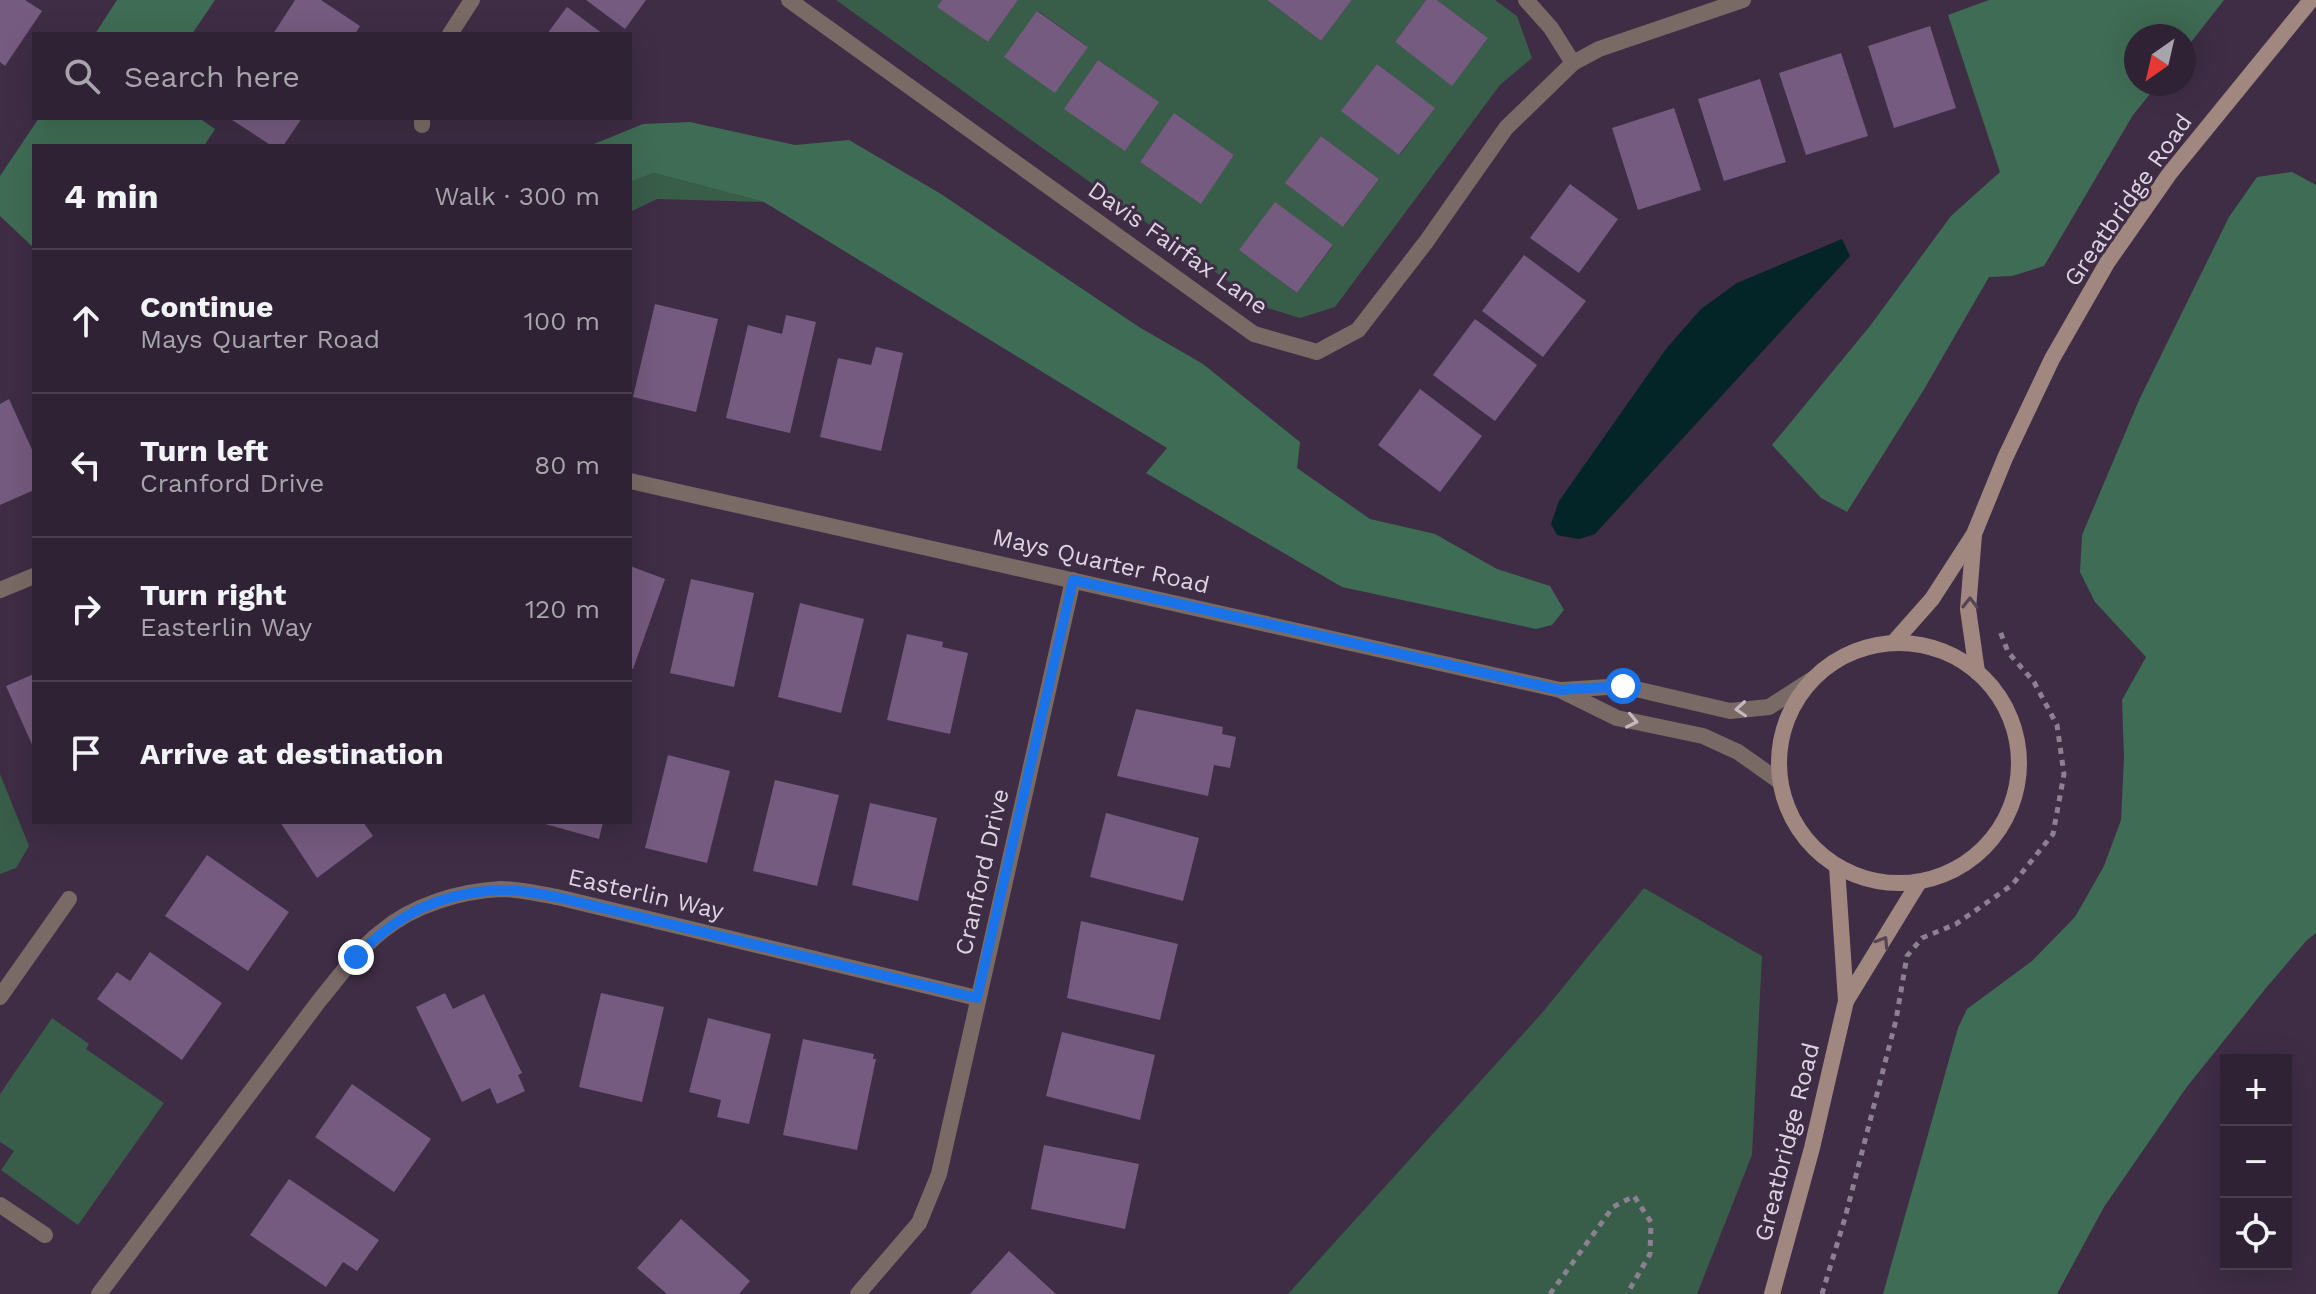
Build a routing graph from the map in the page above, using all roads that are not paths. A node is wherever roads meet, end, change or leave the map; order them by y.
1 (472, 0) edge
2 (789, 0) edge
3 (1526, 0) edge
4 (1743, 0) edge
5 (2311, 0) edge
6 (451, 32) edge
7 (1573, 63) junction
8 (632, 481) edge
9 (1974, 534) junction
10 (32, 577) edge
11 (1073, 580) junction
12 (0, 590) edge
13 (1893, 643) junction
14 (1977, 672) junction
15 (1811, 680) junction
16 (1560, 690) junction
17 (1779, 781) junction
18 (1837, 867) junction
19 (1919, 882) junction
20 (69, 899) dead end
21 (0, 997) edge
22 (977, 998) junction
23 (1846, 1001) junction
24 (0, 1205) edge
25 (45, 1235) dead end
26 (99, 1294) edge
27 (858, 1294) edge
28 (1772, 1294) edge

1 - 6 street
2 - 7 street, Davis Fairfax Lane
3 - 7 street
4 - 7 street, Davis Fairfax Lane
5 - 9 street, Greatbridge Road
8 - 11 street, Mays Quarter Road
9 - 13 street, Greatbridge Road
14 -> 9 street, Greatbridge Road
10 - 12 street
11 - 16 street, Mays Quarter Road
11 - 22 street, Cranford Drive
13 - 14 street
13 - 15 street
14 - 19 street
15 -> 16 street, Mays Quarter Road
15 - 17 street
16 -> 17 street, Mays Quarter Road
17 - 18 street
18 - 19 street
18 - 23 street, Greatbridge Road
23 -> 19 street, Greatbridge Road
20 - 21 street
22 - 26 street, Easterlin Way
22 - 27 street, Cranford Drive
23 - 28 street, Greatbridge Road
24 - 25 street

